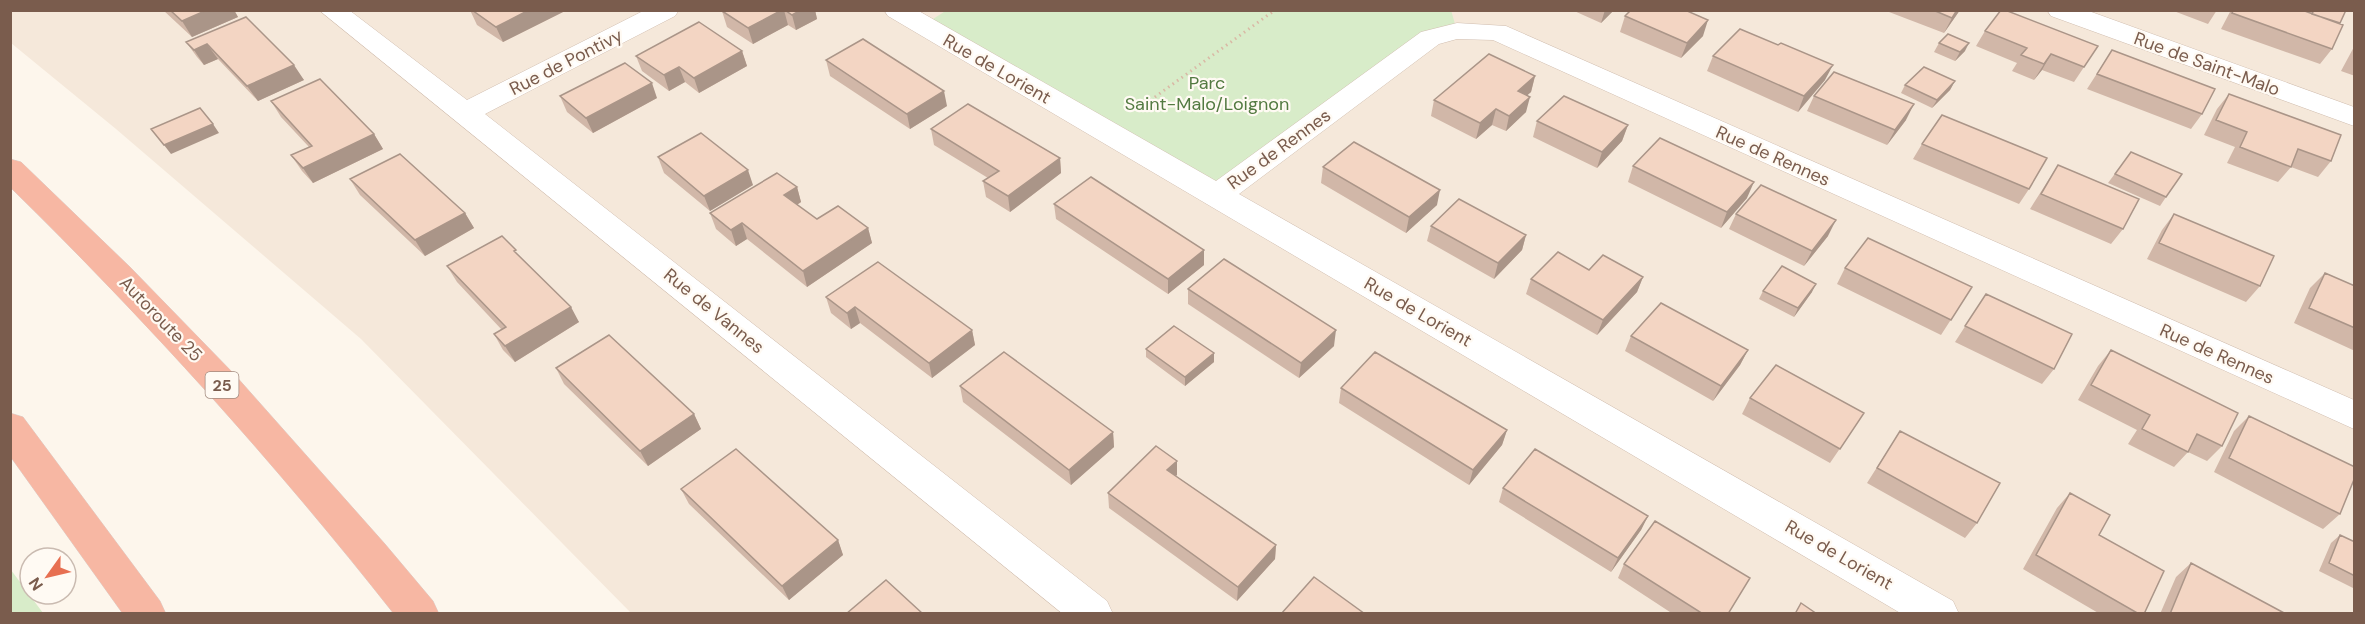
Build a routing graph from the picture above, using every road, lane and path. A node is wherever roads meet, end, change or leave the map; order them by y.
1 (332, 10) edge
2 (666, 10) edge
3 (897, 10) edge
4 (1275, 10) edge
5 (2060, 10) edge
6 (465, 112) junction
7 (2355, 117) edge
8 (1106, 132) junction
9 (10, 169) edge
10 (1216, 196) junction
11 (2355, 415) edge
12 (10, 427) edge
13 (146, 614) edge
14 (419, 614) edge
15 (1093, 614) edge
16 (1939, 614) edge

1 - 6 street, Rue de Vannes
2 - 6 street, Rue de Pontivy
3 - 8 street, Rue de Lorient
4 - 8 path
5 - 7 street, Rue de Saint-Malo
6 - 15 street, Rue de Vannes
8 - 10 street, Rue de Lorient
9 - 14 highway, Autoroute 25 / 25
10 - 11 street, Rue de Rennes
10 - 16 street, Rue de Lorient
12 - 13 highway

